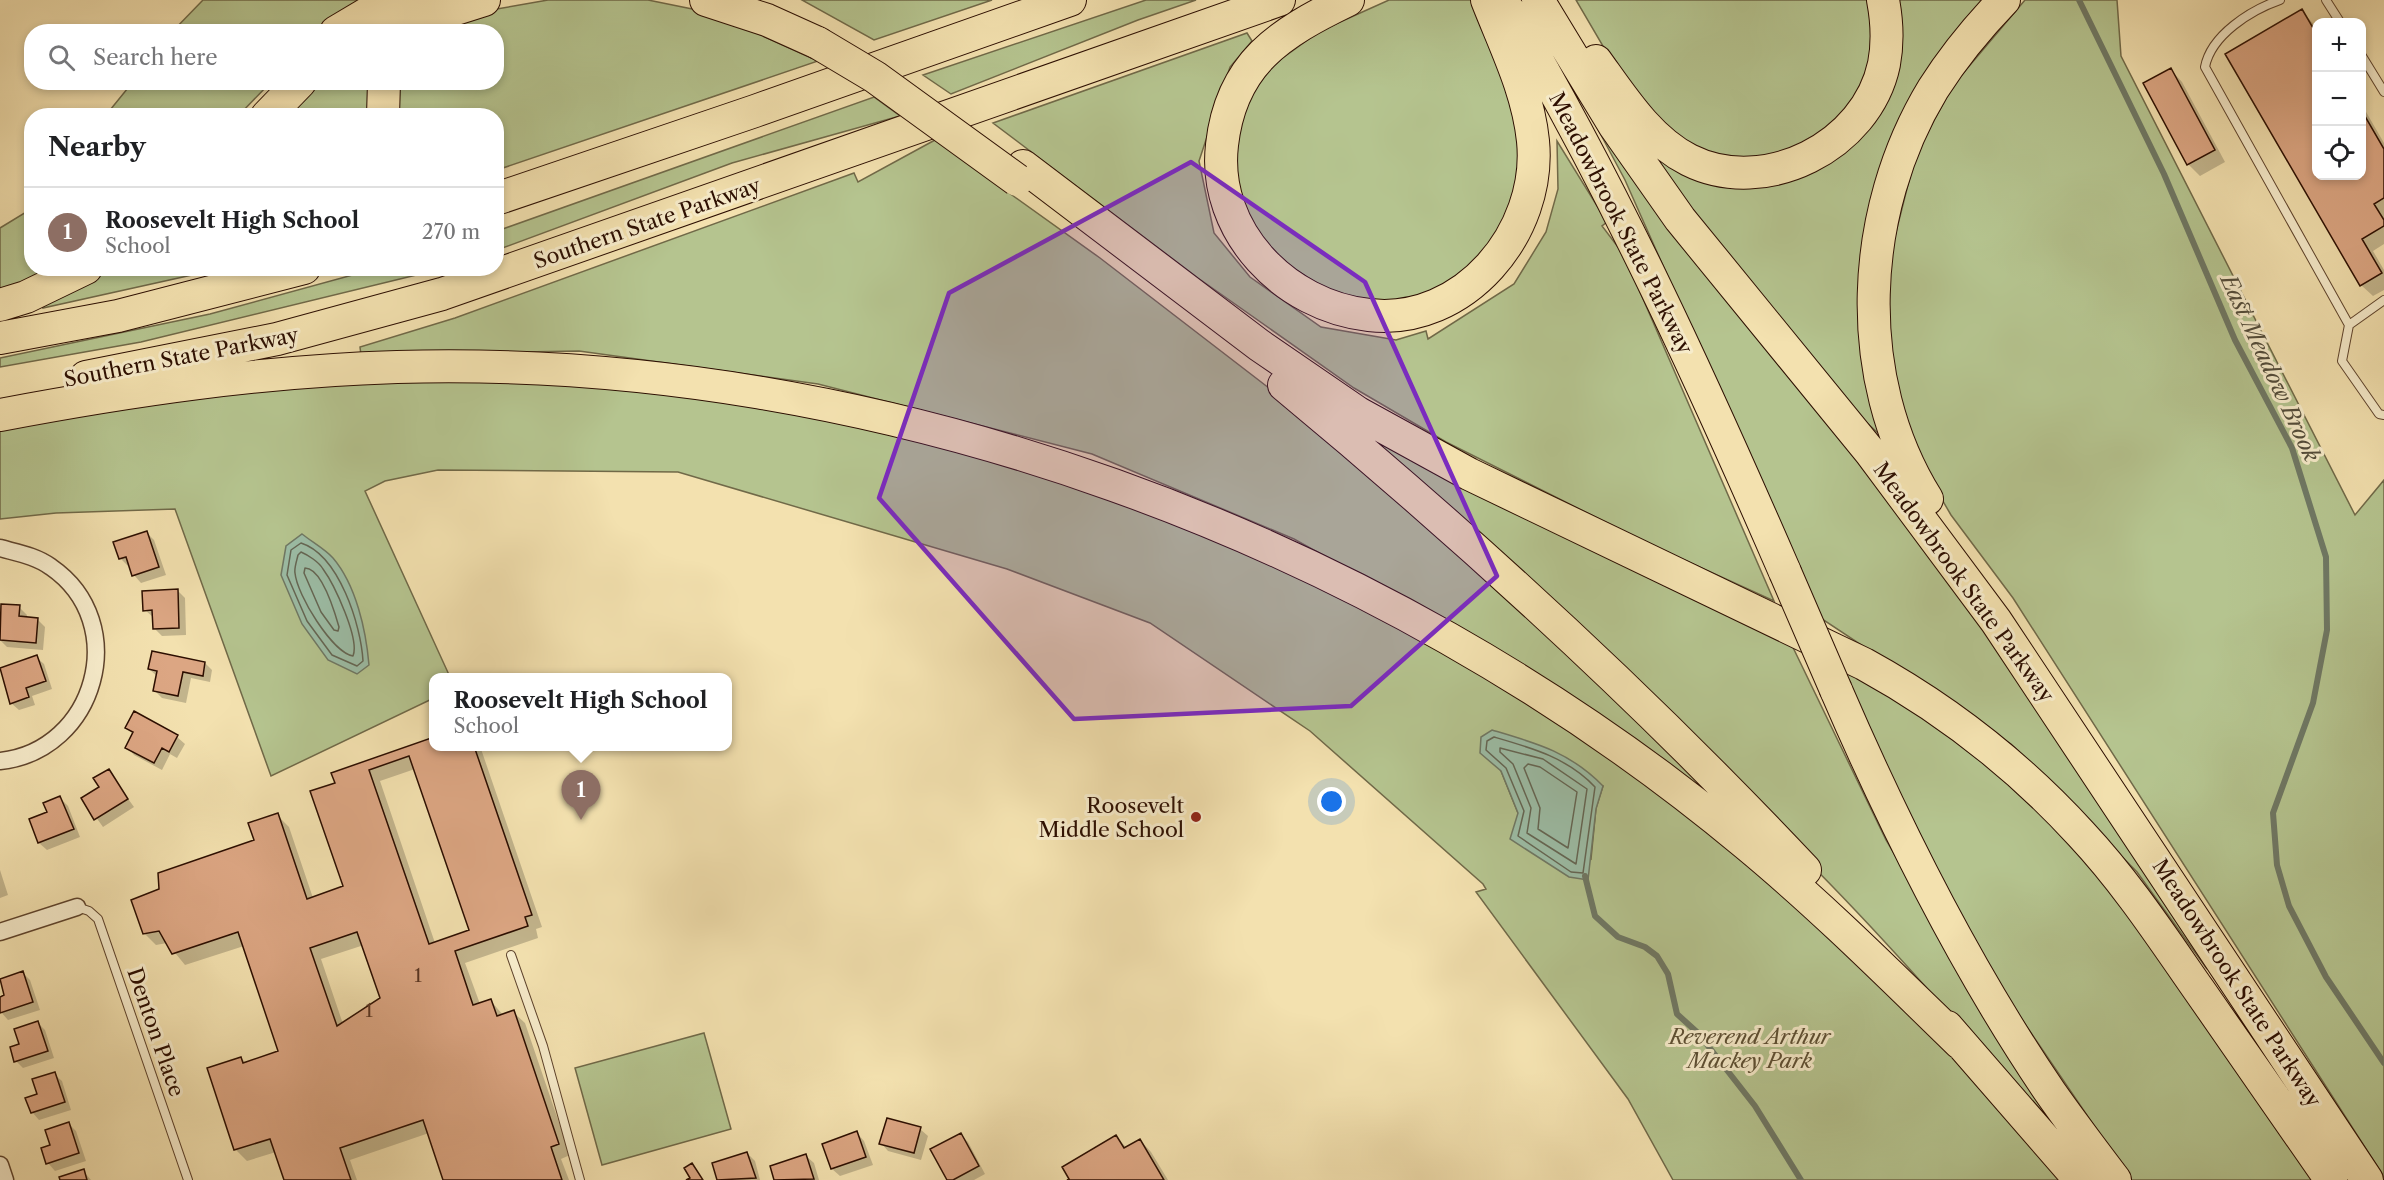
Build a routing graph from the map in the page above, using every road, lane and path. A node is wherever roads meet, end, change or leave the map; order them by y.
1 (391, 0) edge
2 (434, 0) edge
3 (484, 0) edge
4 (706, 0) edge
5 (755, 0) edge
6 (1070, 0) edge
7 (1279, 0) edge
8 (1348, 0) edge
9 (1487, 0) edge
10 (1883, 0) edge
11 (2004, 0) edge
12 (2280, 0) edge
13 (2326, 0) edge
14 (1543, 2) edge
15 (2337, 18) edge
16 (1506, 19) edge
17 (350, 24) edge
18 (387, 24) edge
19 (426, 24) edge
20 (824, 38) junction
21 (2366, 64) edge
22 (268, 90) edge
23 (292, 90) edge
24 (384, 90) edge
25 (2384, 92) edge
26 (251, 108) edge
27 (275, 108) edge
28 (383, 108) edge
29 (755, 111) junction
30 (1020, 173) junction
31 (504, 179) edge
32 (504, 196) edge
33 (504, 272) edge
34 (69, 276) edge
35 (273, 276) edge
36 (493, 276) edge
37 (2384, 300) edge
38 (0, 305) edge
39 (2349, 325) junction
40 (0, 338) edge
41 (0, 393) edge
42 (0, 415) edge
43 (2384, 415) edge
44 (0, 548) edge
45 (1996, 621) junction
46 (0, 761) edge
47 (77, 907) joint
48 (0, 932) edge
49 (512, 955) dead end
50 (1960, 1043) junction
51 (0, 1165) edge
52 (5, 1180) edge
53 (188, 1180) edge
54 (580, 1180) edge
55 (2080, 1180) edge
56 (2115, 1180) edge
57 (2331, 1180) edge
58 (2367, 1180) edge

1 - 17 highway
2 - 18 highway
3 - 19 highway
4 - 20 highway
5 - 20 highway
6 - 29 highway
7 - 33 highway, Southern State Parkway
8 - 16 highway
9 - 16 highway
10 - 14 highway
11 - 45 highway
12 - 39 lane
13 - 15 lane
14 - 45 highway, Meadowbrook State Parkway
16 - 56 highway, Meadowbrook State Parkway, bridge
20 - 30 highway
21 - 25 lane
22 - 26 highway
23 - 27 highway
24 - 28 highway
29 - 31 highway
29 - 32 highway
30 - 50 highway
30 - 57 highway
34 - 38 highway
35 - 40 highway
36 - 41 highway, Southern State Parkway
37 - 39 lane
39 - 43 lane
42 - 50 highway
44 - 46 street
45 - 58 highway, Meadowbrook State Parkway
47 - 48 street
47 - 53 lane, Denton Place
49 - 54 lane
50 - 55 highway
51 - 52 street

